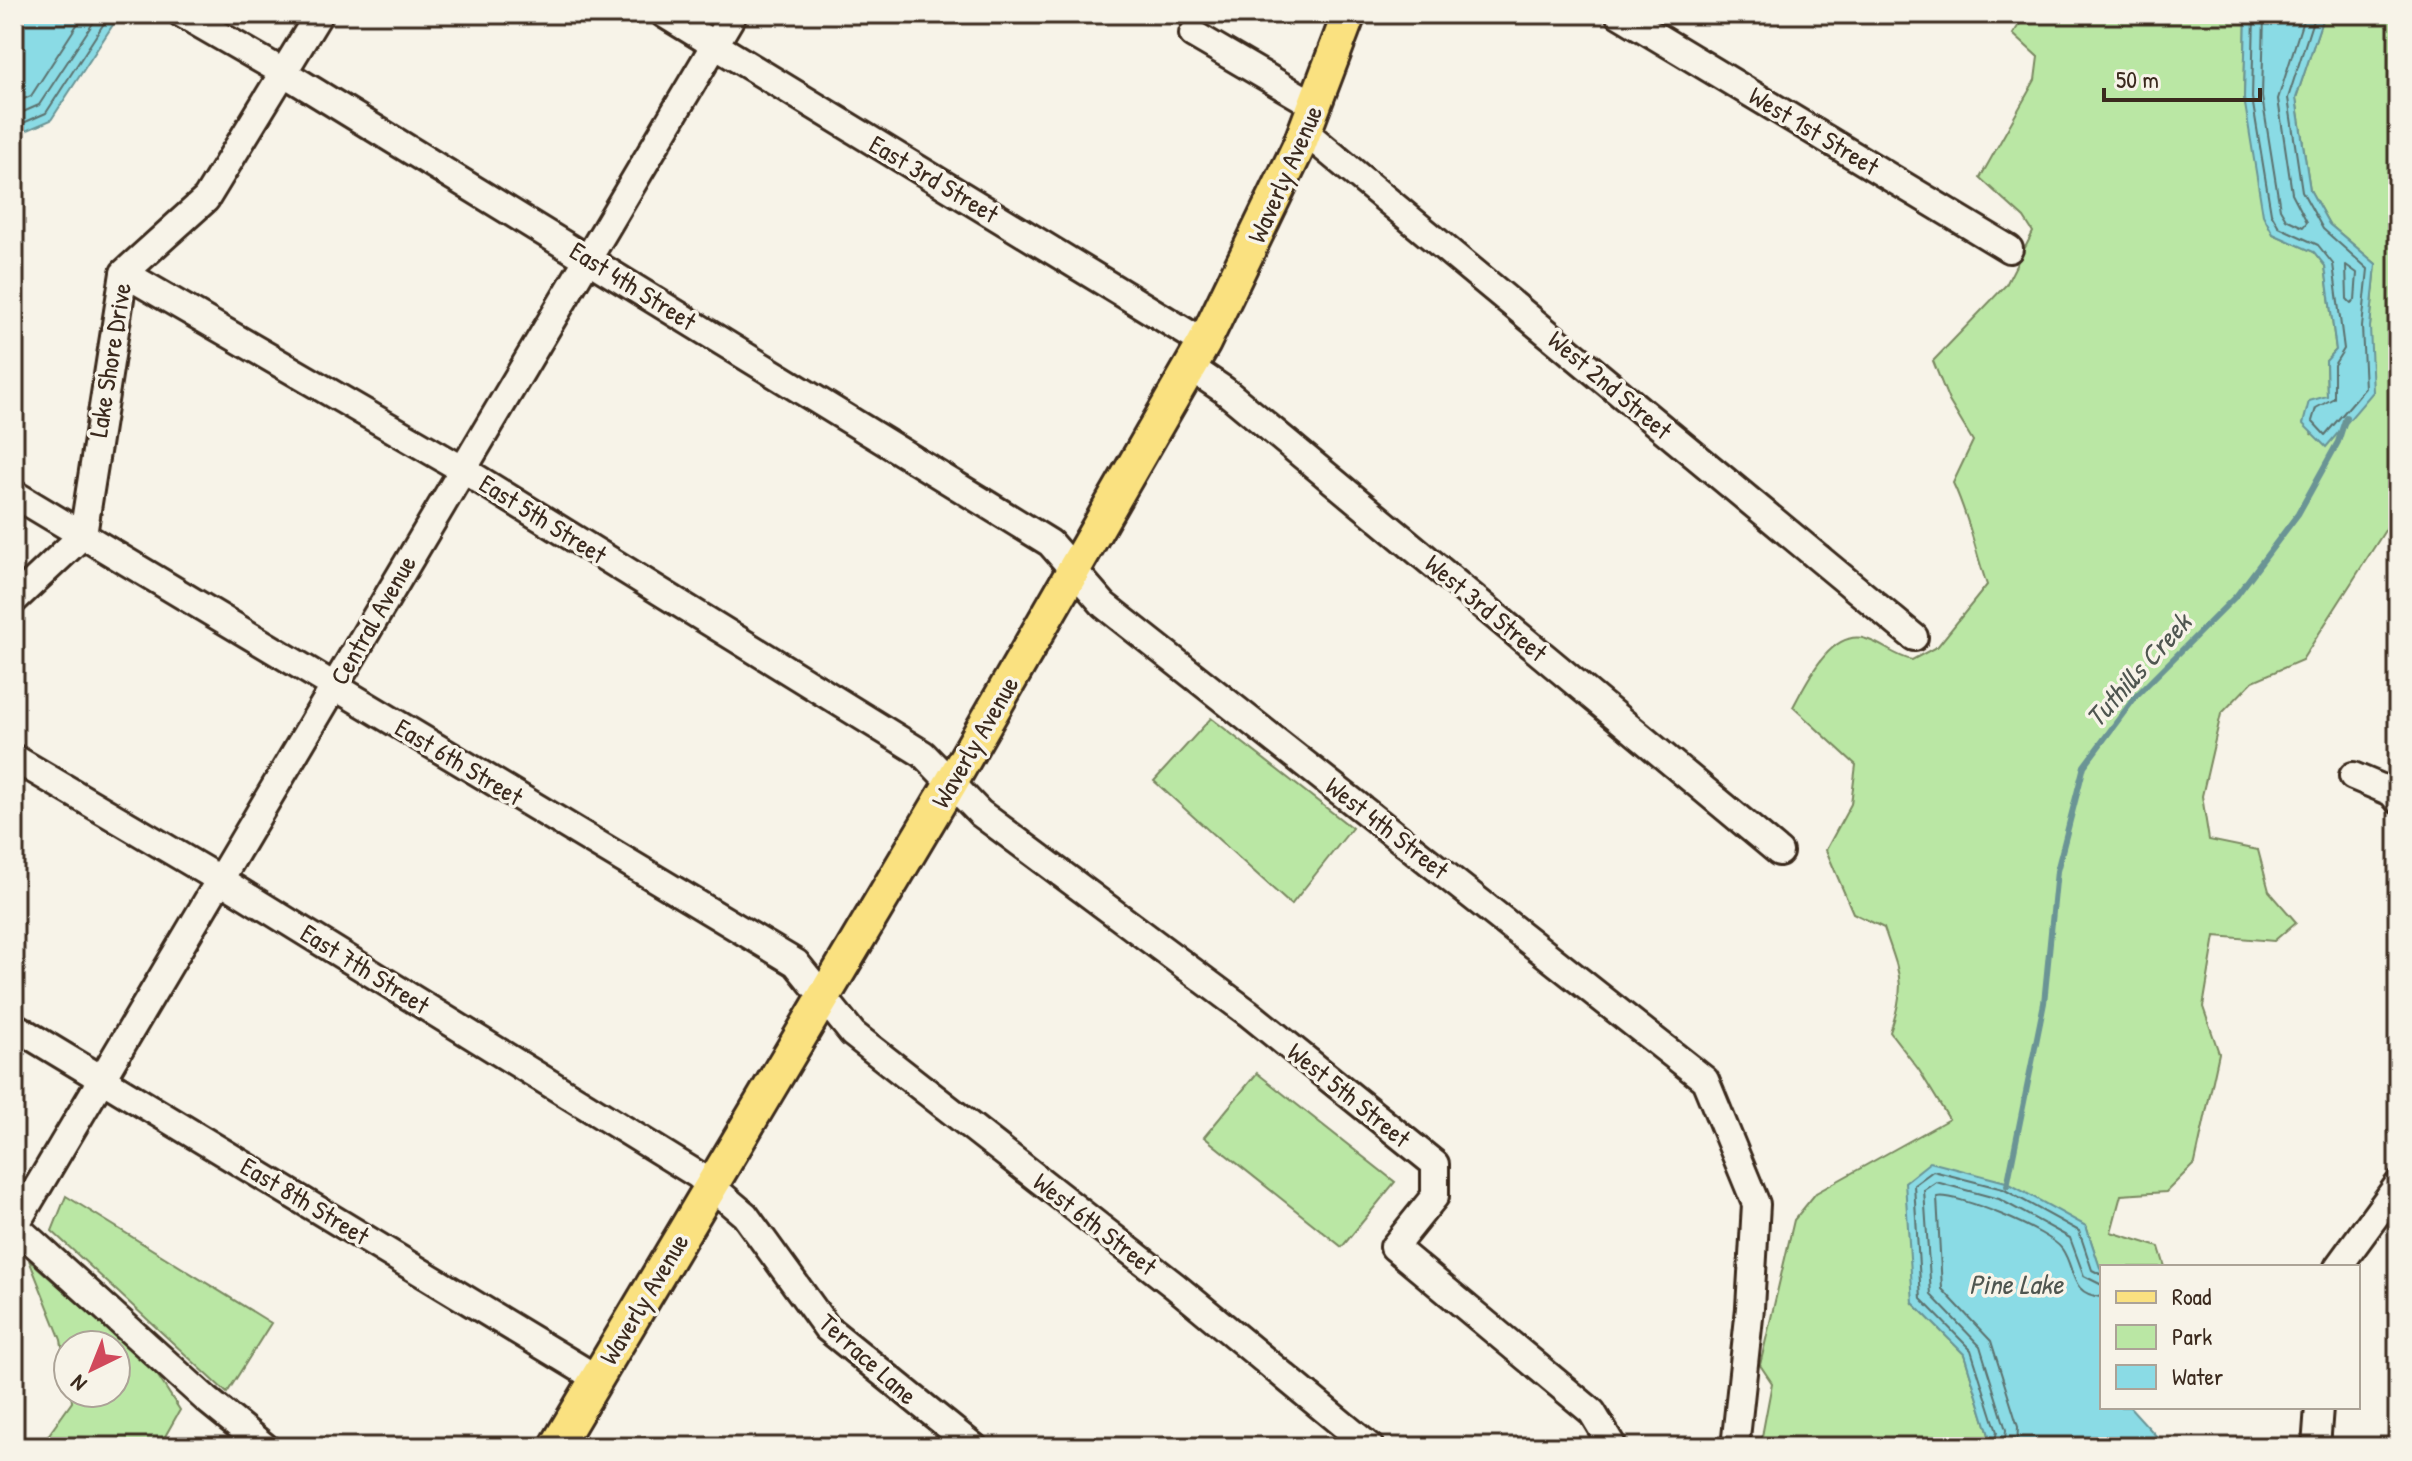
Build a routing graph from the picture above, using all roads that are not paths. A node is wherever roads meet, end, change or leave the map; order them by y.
1 (182, 14) edge
2 (319, 14) edge
3 (664, 14) edge
4 (733, 14) edge
5 (1349, 14) edge
6 (1619, 14) edge
7 (1193, 34) dead end
8 (715, 46) junction
9 (281, 71) junction
10 (1310, 119) junction
11 (2009, 249) dead end
12 (587, 257) junction
13 (124, 273) junction
14 (1197, 355) junction
15 (462, 469) junction
16 (14, 494) edge
17 (83, 535) junction
18 (1073, 571) junction
19 (14, 600) edge
20 (1914, 637) dead end
21 (333, 687) junction
22 (14, 758) edge
23 (2353, 776) dead end
24 (951, 783) junction
25 (2398, 800) edge
26 (1779, 852) dead end
27 (219, 879) junction
28 (824, 999) junction
29 (14, 1026) edge
30 (102, 1078) junction
31 (2398, 1185) edge
32 (712, 1186) junction
33 (14, 1226) edge
34 (2339, 1265) edge
35 (596, 1378) junction
36 (2319, 1409) edge
37 (265, 1447) edge
38 (556, 1447) edge
39 (974, 1447) edge
40 (1370, 1447) edge
41 (1613, 1447) edge
42 (1735, 1447) edge
43 (2316, 1447) edge

1 - 9 street, East 4th Street
2 - 9 street, Lake Shore Drive
3 - 8 street, East 3rd Street
4 - 8 street, Central Avenue
5 - 10 main road, Waverly Avenue
6 - 11 street, West 1st Street
7 - 10 street, West 2nd Street
8 - 12 street, Central Avenue
8 - 14 street, East 3rd Street
9 - 12 street, East 4th Street
9 - 13 street, Lake Shore Drive
10 - 14 main road, Waverly Avenue
10 - 20 street, West 2nd Street
12 - 15 street, Central Avenue
12 - 18 street, East 4th Street
13 - 15 street, East 5th Street
13 - 17 street, Lake Shore Drive
14 - 18 main road, Waverly Avenue
14 - 26 street, West 3rd Street
15 - 21 street, Central Avenue
15 - 24 street, East 5th Street
16 - 17 street, East 6th Street
17 - 19 street
17 - 21 street, East 6th Street
18 - 24 main road, Waverly Avenue
18 - 42 street, West 4th Street
21 - 27 street, Central Avenue
21 - 28 street, East 6th Street
22 - 27 street, East 7th Street
23 - 25 street
24 - 28 main road, Waverly Avenue
24 - 41 street, West 5th Street
27 - 30 street, Central Avenue
27 - 32 street, East 7th Street
28 - 32 main road, Waverly Avenue
28 - 40 street, West 6th Street
29 - 30 street, East 8th Street
30 - 33 street, Central Avenue
30 - 35 street, East 8th Street
31 - 34 street
32 - 35 main road, Waverly Avenue
32 - 39 street, Terrace Lane
33 - 37 street
35 - 38 main road, Waverly Avenue
36 - 43 street

